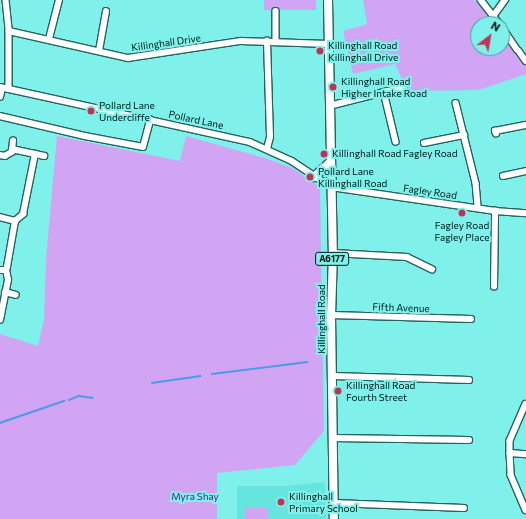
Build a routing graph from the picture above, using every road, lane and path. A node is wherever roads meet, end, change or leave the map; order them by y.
1 (6, 0) edge
2 (58, 0) edge
3 (328, 0) edge
4 (481, 0) edge
5 (505, 0) edge
6 (276, 11) dead end
7 (106, 12) dead end
8 (494, 15) joint
9 (9, 31) junction
10 (510, 38) edge
11 (49, 39) junction
12 (267, 41) junction
13 (276, 41) junction
14 (328, 44) junction
15 (99, 51) junction
16 (526, 61) edge
17 (404, 87) dead end
18 (1, 88) edge
19 (9, 89) junction
20 (384, 92) junction
21 (0, 97) edge
22 (456, 103) dead end
23 (329, 106) junction
24 (0, 116) edge
25 (150, 120) junction
26 (526, 124) edge
27 (496, 134) dead end
28 (464, 135) junction
29 (13, 141) dead end
30 (396, 142) dead end
31 (424, 143) dead end
32 (12, 149) junction
33 (267, 149) junction
34 (35, 154) junction
35 (0, 155) edge
36 (44, 156) dead end
37 (331, 161) junction
38 (526, 171) edge
39 (503, 176) dead end
40 (314, 177) junction
41 (331, 187) junction
42 (478, 208) junction
43 (495, 211) junction
44 (526, 213) edge
45 (0, 216) edge
46 (15, 221) junction
47 (332, 253) junction
48 (432, 269) dead end
49 (3, 270) edge
50 (494, 287) dead end
51 (5, 292) junction
52 (16, 295) dead end
53 (331, 315) junction
54 (471, 319) dead end
55 (0, 320) edge
56 (332, 376) junction
57 (469, 380) dead end
58 (526, 404) edge
59 (333, 438) junction
60 (469, 440) dead end
61 (510, 453) junction
62 (526, 454) edge
63 (334, 503) junction
64 (464, 508) dead end
65 (526, 510) edge
66 (334, 519) edge

1 - 9 street
2 - 11 street
3 - 14 highway, Killinghall Road / A6177
4 - 8 street
5 - 8 street
6 - 13 street
7 - 15 street
9 - 11 street, Killinghall Drive
9 - 19 street
10 - 16 street
11 - 15 street, Killinghall Drive
12 - 13 street, Killinghall Drive
12 - 15 street, Killinghall Drive
12 - 33 street
13 - 14 street, Killinghall Drive
14 - 23 highway, Killinghall Road / A6177
17 - 20 street
18 - 19 street, Pollard Lane
18 - 21 street
19 - 25 street, Pollard Lane
20 - 23 street
20 - 30 street
22 - 28 street
23 - 37 highway, Killinghall Road / A6177
24 - 25 street
25 - 33 street, Pollard Lane
26 - 27 street
28 - 31 street
28 - 42 street
29 - 32 street
32 - 34 street
32 - 35 street
33 - 40 street, Pollard Lane
34 - 36 street
34 - 46 street
37 - 40 highway
37 - 41 highway, Killinghall Road / A6177
38 - 39 street
40 - 41 street, Pollard Lane
41 - 42 street, Fagley Road
41 - 47 highway, Killinghall Road / A6177
42 - 43 street, Fagley Road
43 - 44 street, Fagley Road
43 - 50 street
45 - 46 street
46 - 49 street
47 - 48 street
47 - 53 highway, Killinghall Road / A6177
49 - 51 street
51 - 52 street
51 - 55 street
53 - 54 street, Fifth Avenue
53 - 56 highway, Killinghall Road / A6177
56 - 57 street
56 - 59 highway, Killinghall Road / A6177
58 - 61 street
59 - 60 street
59 - 63 highway, Killinghall Road / A6177
61 - 62 street
61 - 65 street
63 - 64 street
63 - 66 highway, Killinghall Road / A6177

